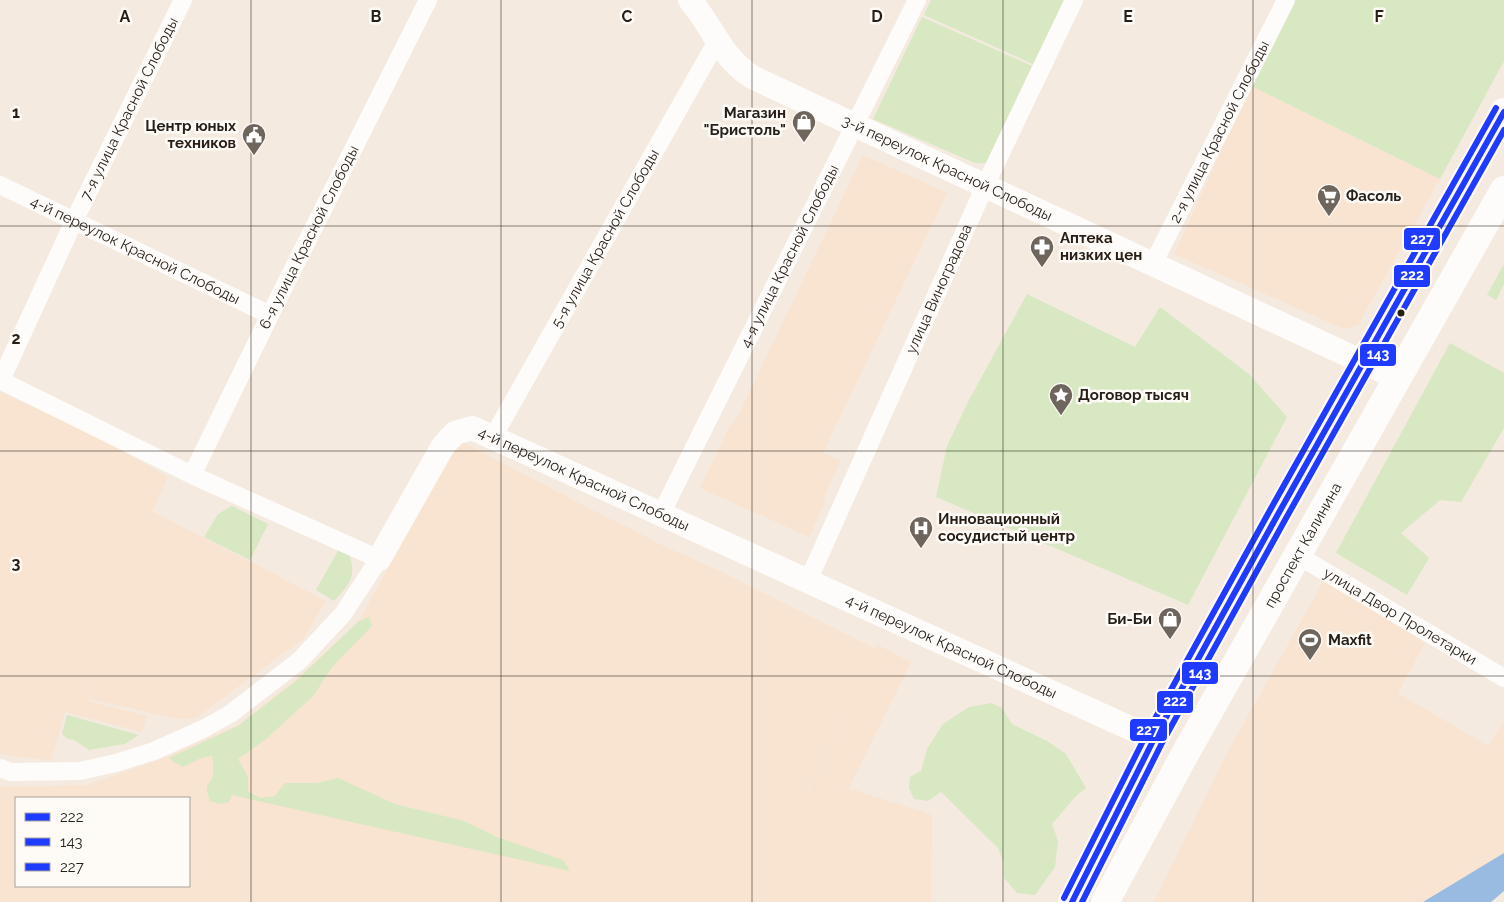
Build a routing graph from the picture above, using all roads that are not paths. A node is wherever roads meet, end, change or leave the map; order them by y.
1 (183, 0) edge
2 (428, 0) edge
3 (690, 0) edge
4 (917, 0) edge
5 (1074, 0) edge
6 (1286, 0) edge
7 (716, 40) junction
8 (1504, 112) edge
9 (854, 125) junction
10 (0, 186) edge
11 (984, 186) junction
12 (1504, 190) edge
13 (74, 221) junction
14 (1153, 264) junction
15 (270, 315) junction
16 (1362, 362) junction
17 (1397, 378) junction
18 (0, 380) edge
19 (493, 437) junction
20 (192, 475) junction
21 (661, 514) junction
22 (1277, 516) junction
23 (1297, 555) junction
24 (379, 559) junction
25 (808, 581) junction
26 (1504, 678) edge
27 (1154, 739) junction
28 (0, 768) edge
29 (1174, 774) junction
30 (1072, 902) edge
31 (1105, 902) edge

1 - 13 street, 7-я улица Красной Слободы
2 - 15 street, 6-я улица Красной Слободы
3 - 7 street, 3-й переулок Красной Слободы
4 - 9 street, 4-я улица Красной Слободы
5 - 11 street, улица Виноградова
6 - 14 street, 2-я улица Красной Слободы
7 - 9 street, 3-й переулок Красной Слободы
7 - 19 street, 5-я улица Красной Слободы
8 - 16 main road
9 - 11 street, 3-й переулок Красной Слободы
9 - 21 street, 4-я улица Красной Слободы
10 - 13 street, 4-й переулок Красной Слободы
11 - 14 street, 3-й переулок Красной Слободы
11 - 25 street, улица Виноградова
12 - 17 main road, проспект Калинина
13 - 15 street, 4-й переулок Красной Слободы
13 - 18 street, 7-я улица Красной Слободы
14 - 16 street, 3-й переулок Красной Слободы
15 - 20 street, 6-я улица Красной Слободы
16 - 17 street, 3-й переулок Красной Слободы
16 - 22 main road
17 - 23 main road, проспект Калинина
18 - 20 street
19 - 21 street, 4-й переулок Красной Слободы
19 - 24 street, 4-й переулок Красной Слободы
20 - 24 street
21 - 25 street, 4-й переулок Красной Слободы
22 - 23 main road
22 - 27 main road
23 - 26 street, улица Двор Пролетарки
23 - 29 main road, проспект Калинина
24 - 28 street, 4-й переулок Красной Слободы
25 - 27 street, 4-й переулок Красной Слободы
27 - 29 main road
27 - 30 main road
29 - 31 main road, проспект Калинина

